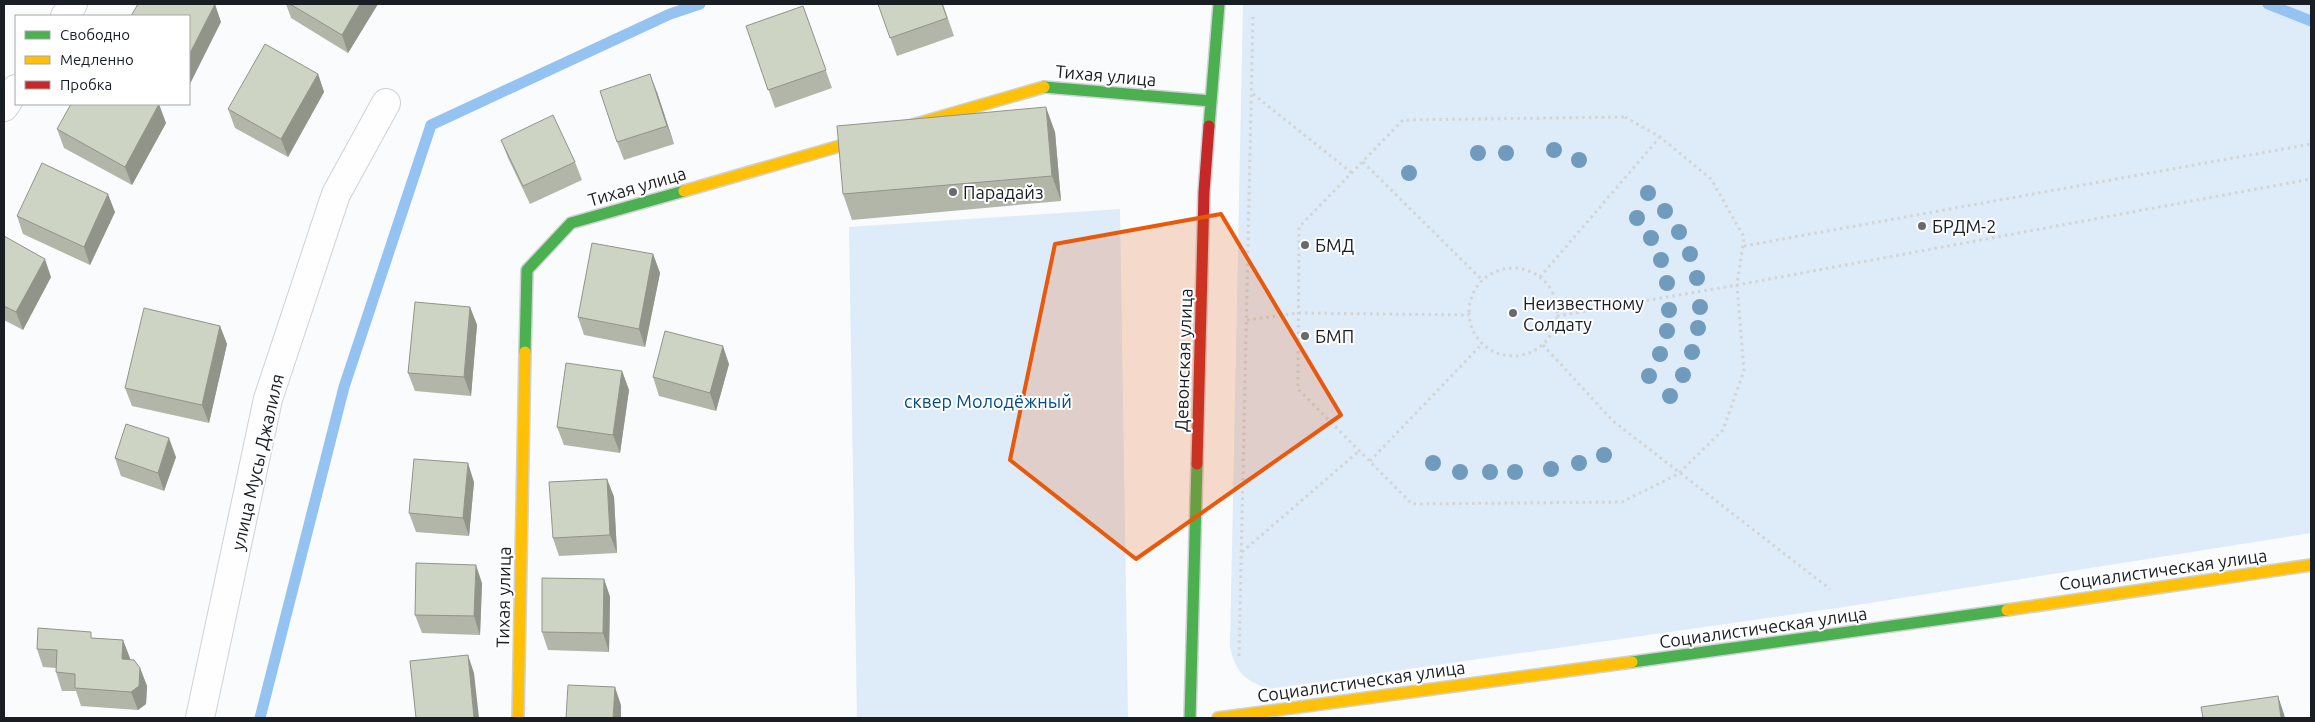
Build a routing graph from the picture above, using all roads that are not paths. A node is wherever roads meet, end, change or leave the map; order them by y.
1 (73, 4) edge
2 (1219, 4) edge
3 (66, 15) edge
4 (15, 90) edge
5 (1211, 101) junction
6 (386, 103) dead end
7 (4, 107) edge
8 (2311, 564) edge
9 (200, 718) edge
10 (518, 718) edge
11 (1190, 718) edge
12 (1218, 718) edge

1 - 3 street
2 - 5 main road, Девонская улица
4 - 7 street
5 - 10 main road, Тихая улица
5 - 11 main road, Девонская улица
6 - 9 street, улица Мусы Джалиля
8 - 12 main road, Социалистическая улица

